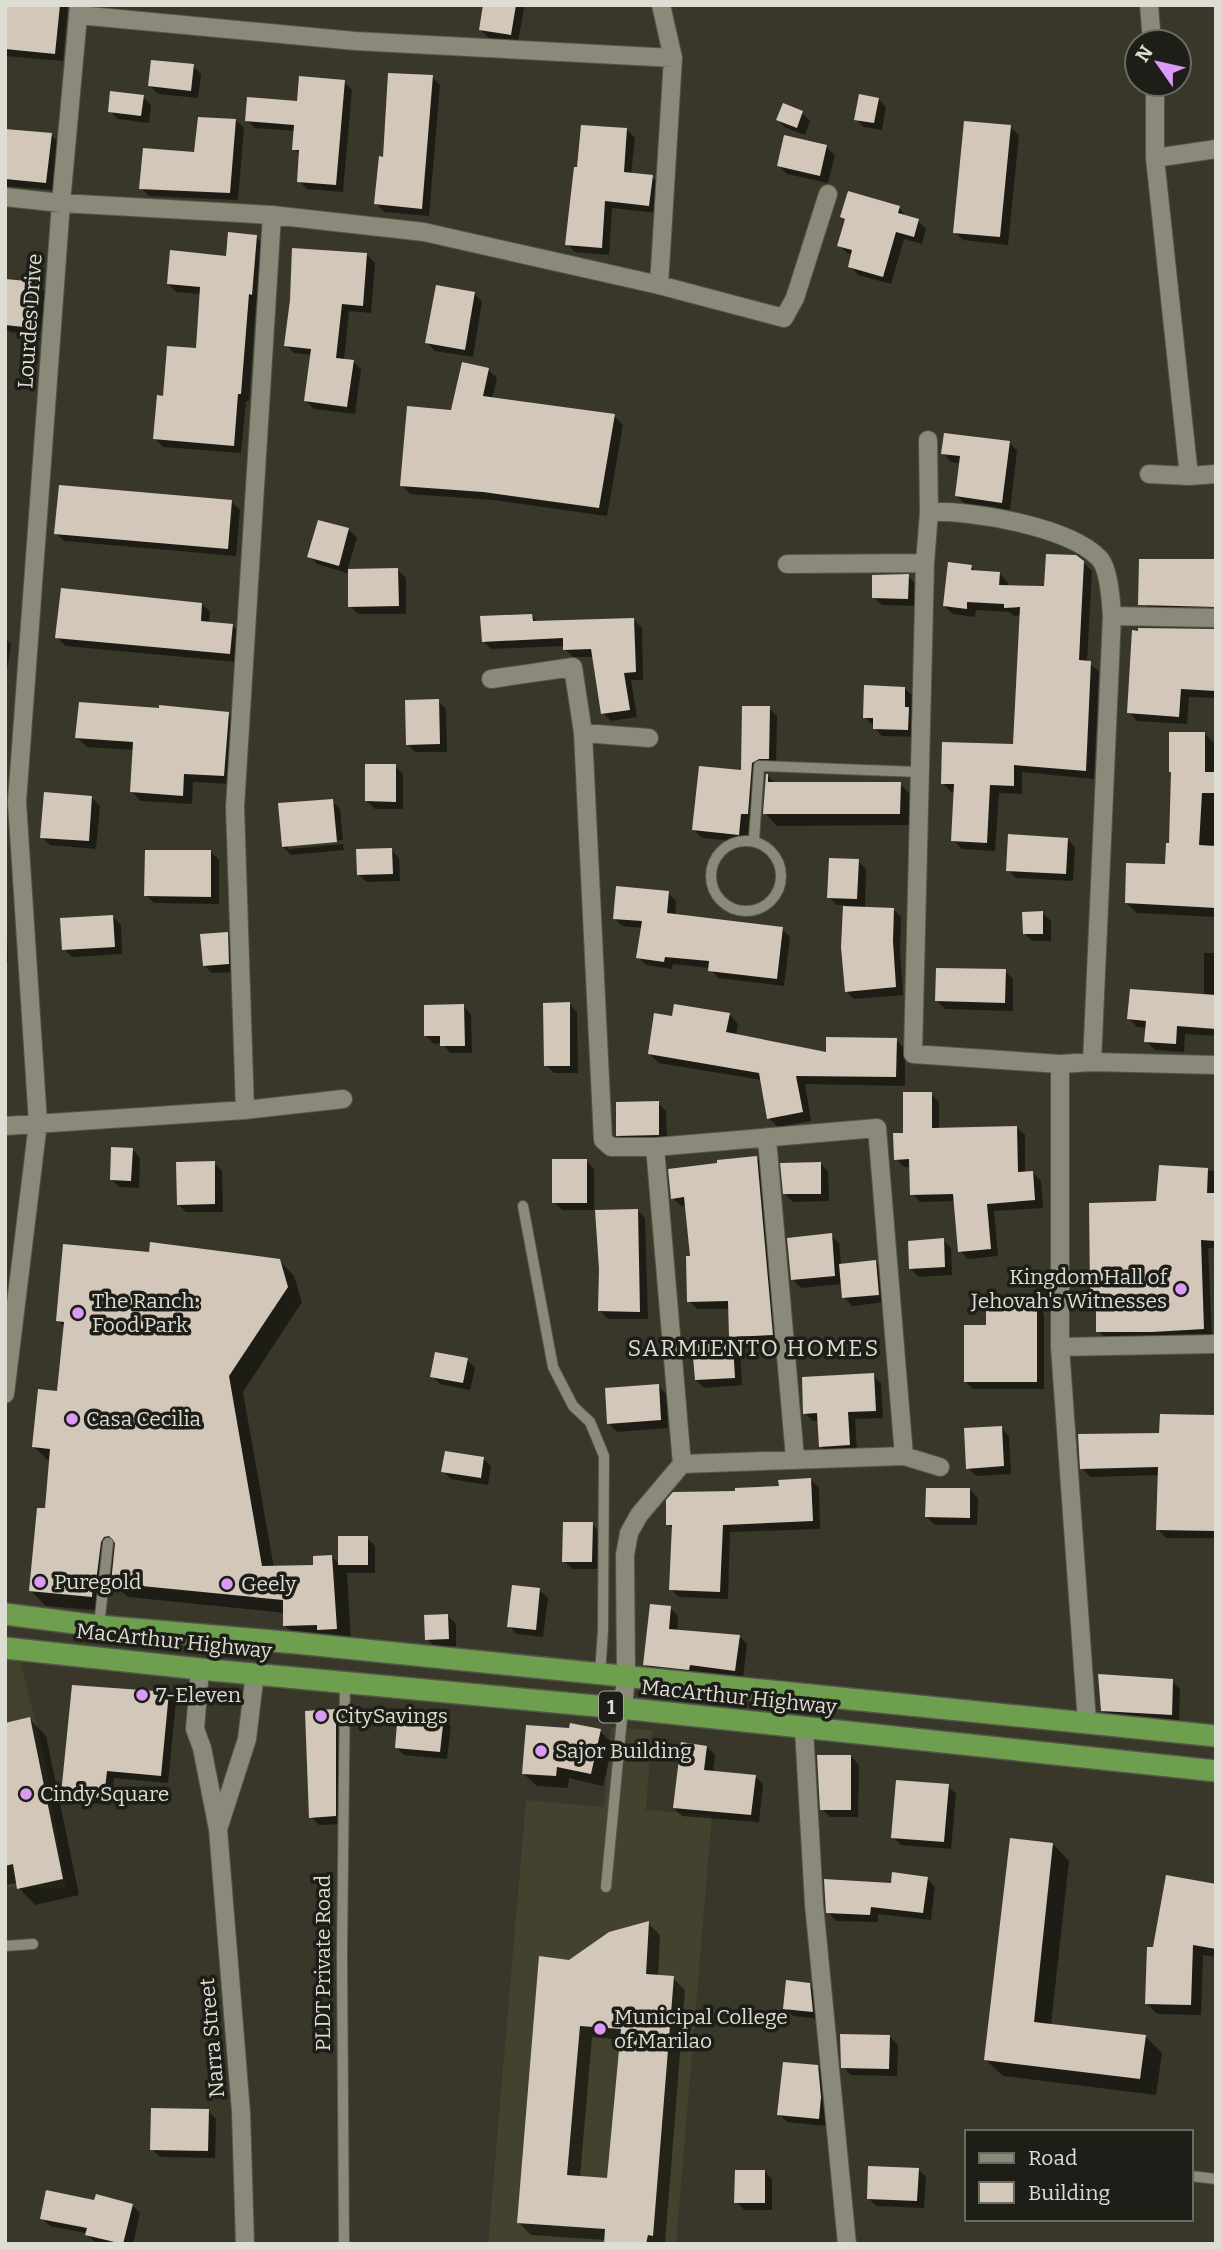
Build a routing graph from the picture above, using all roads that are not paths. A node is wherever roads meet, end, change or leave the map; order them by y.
1 (661, 5) edge
2 (1149, 5) edge
3 (78, 10) edge
4 (1151, 28) edge
5 (673, 58) junction
6 (1155, 98) edge
7 (1216, 149) edge
8 (1155, 158) junction
9 (828, 194) dead end
10 (5, 197) edge
11 (61, 203) junction
12 (272, 215) junction
13 (659, 285) junction
14 (928, 440) dead end
15 (1149, 474) dead end
16 (1216, 474) edge
17 (1189, 476) junction
18 (929, 512) junction
19 (787, 564) dead end
20 (925, 564) junction
21 (1112, 616) junction
22 (1216, 618) edge
23 (491, 678) dead end
24 (583, 733) junction
25 (649, 738) dead end
26 (919, 772) junction
27 (754, 841) junction
28 (1092, 1062) junction
29 (1060, 1064) junction
30 (1216, 1065) edge
31 (343, 1099) dead end
32 (245, 1110) junction
33 (38, 1123) junction
34 (5, 1126) edge
35 (767, 1139) junction
36 (655, 1147) junction
37 (523, 1206) dead end
38 (1216, 1344) edge
39 (1060, 1347) junction
40 (5, 1394) edge
41 (904, 1456) junction
42 (795, 1458) junction
43 (682, 1464) junction
44 (940, 1467) dead end
45 (108, 1543) dead end
46 (5, 1614) edge
47 (99, 1626) junction
48 (5, 1647) edge
49 (200, 1669) junction
50 (255, 1673) junction
51 (600, 1674) junction
52 (626, 1676) junction
53 (345, 1682) junction
54 (623, 1708) junction
55 (1087, 1722) junction
56 (804, 1729) junction
57 (1216, 1736) edge
58 (1216, 1771) edge
59 (218, 1829) junction
60 (606, 1886) dead end
61 (33, 1944) dead end
62 (5, 1946) edge
63 (1193, 2176) edge
64 (1216, 2179) edge
65 (245, 2244) edge
66 (344, 2244) edge
67 (847, 2244) edge

1 - 5 street
2 - 4 street
3 - 5 street
3 - 11 street, Lourdes Drive
5 - 13 street
6 - 8 street
7 - 8 street
8 - 17 street
9 - 13 street
10 - 11 street
11 - 12 street
11 - 33 street, Lourdes Drive
12 - 13 street
12 - 32 street
14 - 18 street
15 - 17 street
16 - 17 street
18 - 20 street
18 - 21 street
19 - 20 street
20 - 26 street
21 - 22 street
21 - 28 street
23 - 24 street
24 - 25 street
24 - 36 street
26 - 27 lane
26 - 29 street
27 - 27 lane
28 - 29 street
28 - 30 street
29 - 39 street
31 - 32 street
32 - 33 street
33 - 34 street
33 - 40 street, Lourdes Drive
35 - 36 street
35 - 41 street
35 - 42 street
36 - 43 street
37 - 51 lane
38 - 39 street
39 - 55 street
41 - 42 street
41 - 44 street
42 - 43 street
43 - 52 street
45 - 47 lane
46 - 47 highway, MacArthur Highway / 1
47 - 51 highway, MacArthur Highway / 1
48 - 49 highway, MacArthur Highway / 1
49 - 50 highway, MacArthur Highway / 1
49 - 59 street, Narra Street
50 - 53 highway, MacArthur Highway / 1
50 - 59 street, Narra Street
51 - 52 highway, MacArthur Highway / 1
52 - 54 street
52 - 55 highway, MacArthur Highway / 1
53 - 54 highway, MacArthur Highway / 1
53 - 66 lane, PLDT Private Road
54 - 56 highway, MacArthur Highway / 1
54 - 60 lane
55 - 57 highway, MacArthur Highway / 1
56 - 58 highway, MacArthur Highway / 1
56 - 67 street
59 - 65 street, Narra Street
61 - 62 lane
63 - 64 lane

